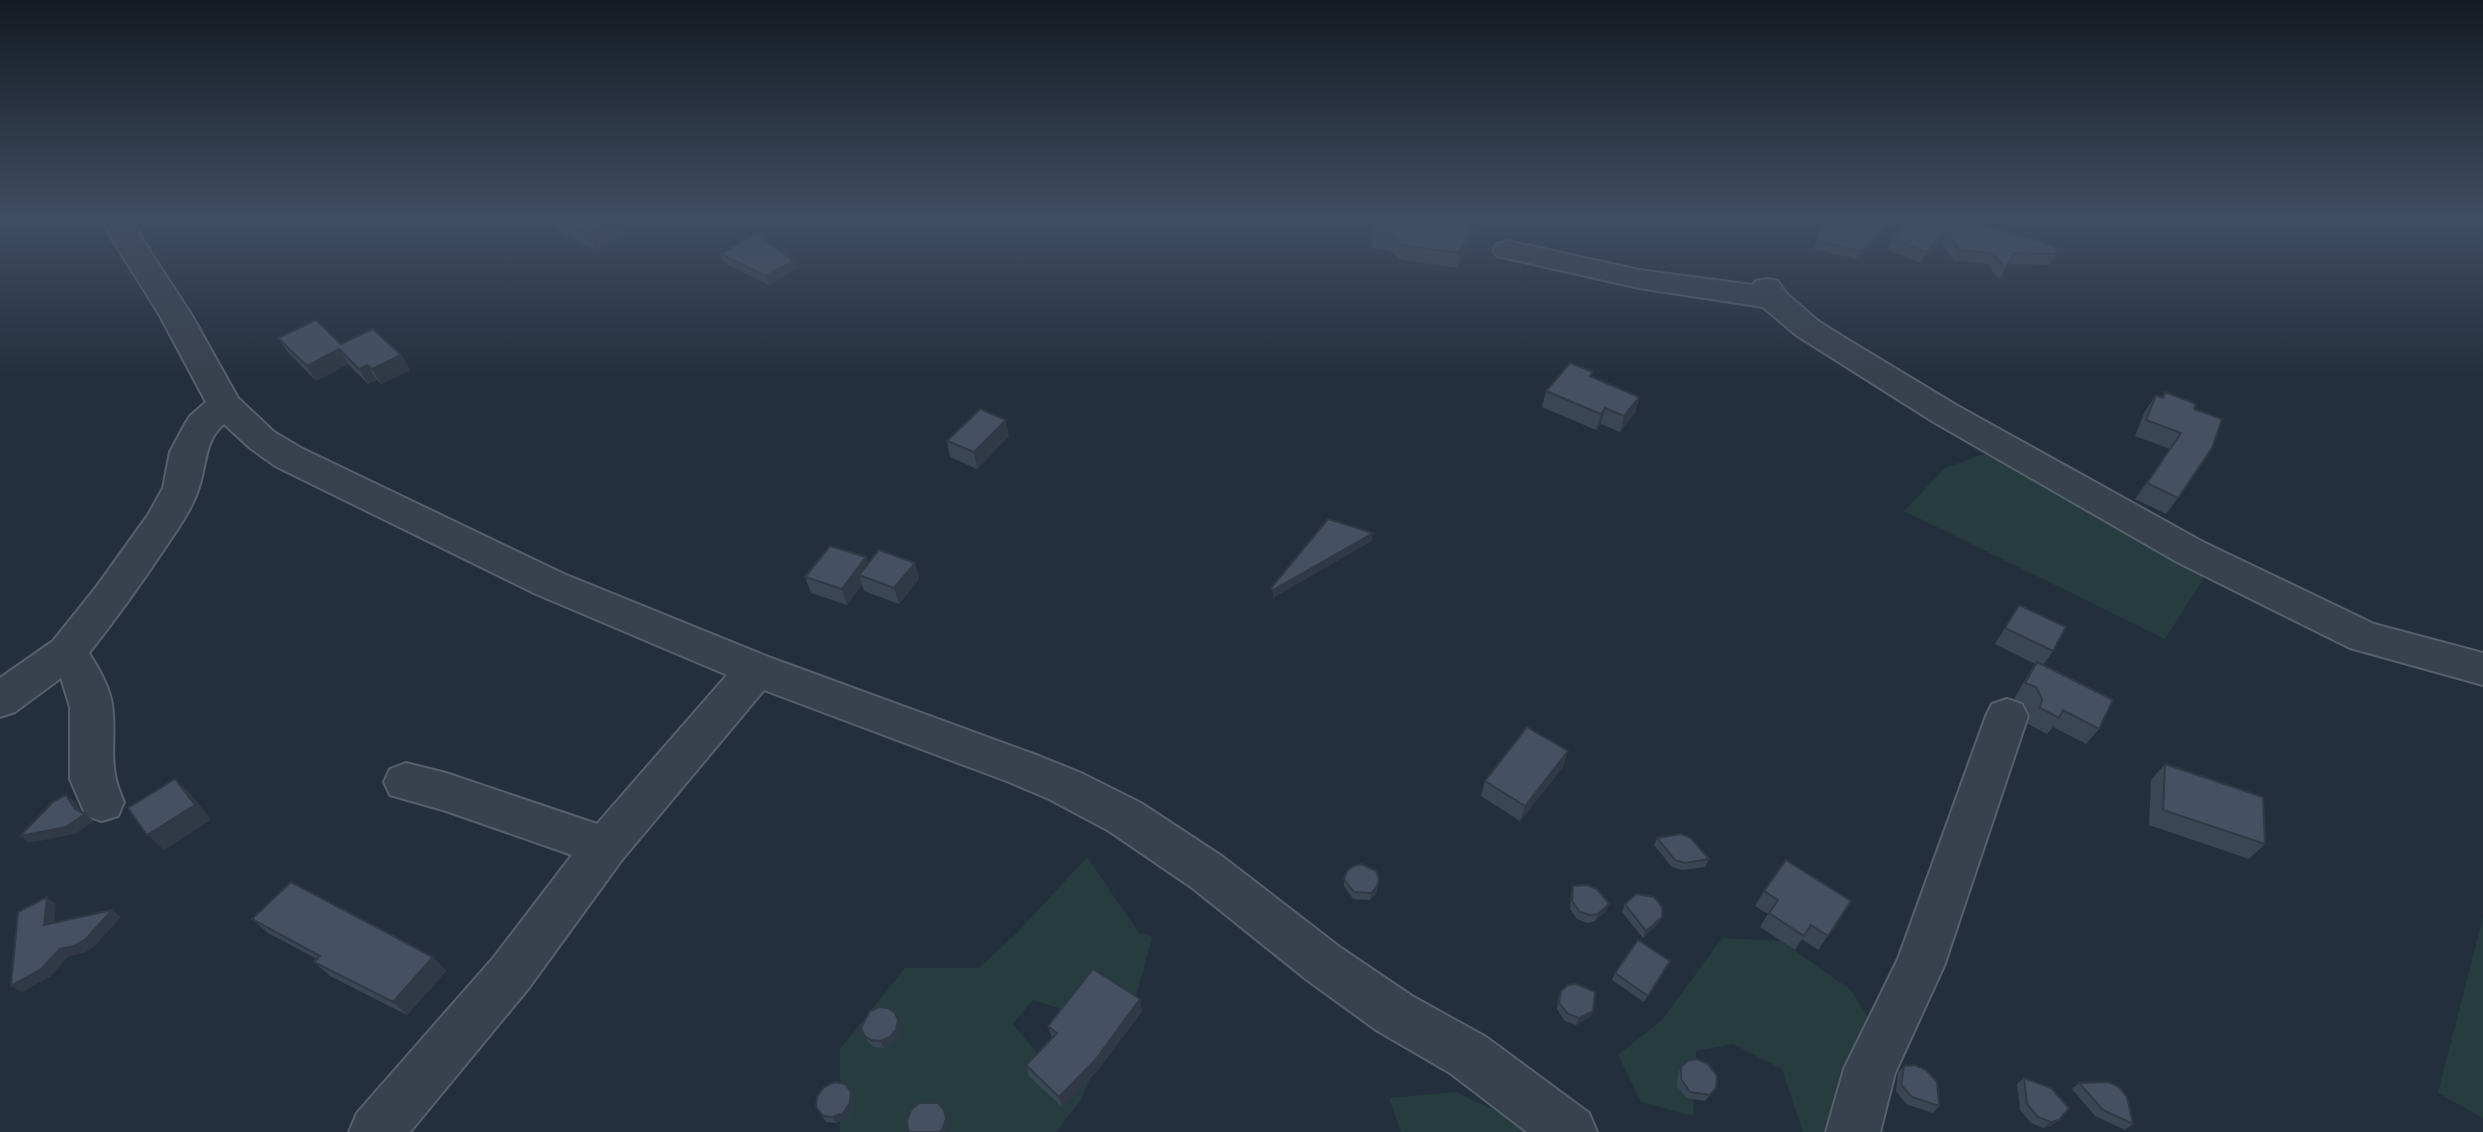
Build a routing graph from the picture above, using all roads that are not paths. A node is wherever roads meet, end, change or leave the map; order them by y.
1 (149, 273) edge
2 (1611, 273) edge
3 (225, 405) junction
4 (67, 652) junction
5 (2483, 669) edge
6 (756, 670) junction
7 (0, 700) edge
8 (2007, 716) dead end
9 (406, 782) dead end
10 (102, 802) dead end
11 (605, 847) junction
12 (376, 1132) edge
13 (1570, 1132) edge
14 (1853, 1132) edge

1 - 3 street
2 - 5 street
3 - 4 street
3 - 6 street
4 - 7 street
4 - 10 street
6 - 11 street
6 - 13 street
8 - 14 street
9 - 11 street
11 - 12 street

